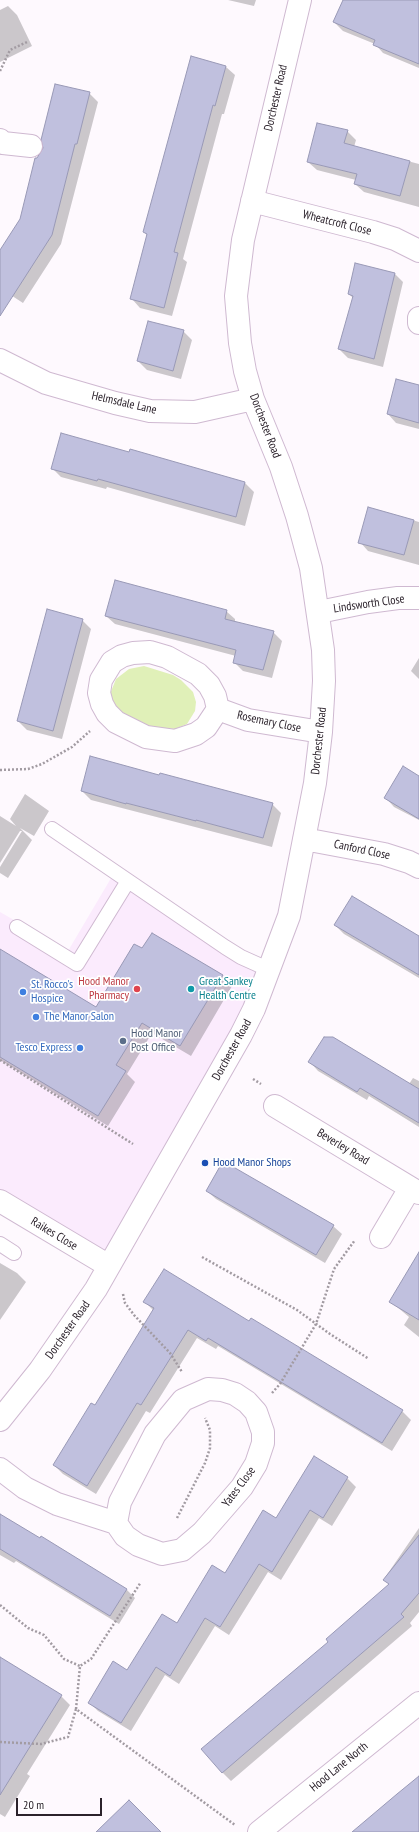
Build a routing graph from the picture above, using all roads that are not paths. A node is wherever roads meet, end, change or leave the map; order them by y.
1 (300, 0) edge
2 (1, 144) edge
3 (31, 146) dead end
4 (252, 201) junction
5 (419, 251) edge
6 (419, 318) edge
7 (419, 323) edge
8 (0, 360) edge
9 (254, 399) junction
10 (419, 598) edge
11 (319, 612) junction
12 (218, 709) junction
13 (321, 732) junction
14 (52, 829) dead end
15 (304, 839) junction
16 (419, 867) edge
17 (128, 881) junction
18 (17, 927) dead end
19 (270, 970) junction
20 (275, 1106) dead end
21 (415, 1191) edge
22 (0, 1201) edge
23 (381, 1237) road end
24 (0, 1244) edge
25 (14, 1253) dead end
26 (109, 1266) junction
27 (0, 1420) edge
28 (0, 1469) edge
29 (116, 1523) junction
30 (419, 1703) edge
31 (250, 1830) edge

1 - 4 street, Dorchester Road
2 - 3 street
4 - 5 street, Wheatcroft Close
4 - 9 street, Dorchester Road
6 - 7 street
8 - 9 street, Helmsdale Lane
9 - 11 street, Dorchester Road
10 - 11 street, Lindsworth Close
11 - 13 street, Dorchester Road
12 - 12 street
12 - 13 street, Rosemary Close
13 - 15 street, Dorchester Road
14 - 17 lane
15 - 16 street, Canford Close
15 - 19 street, Dorchester Road
17 - 18 lane
17 - 19 lane
19 - 26 street, Dorchester Road
20 - 21 street, Beverley Road
21 - 23 street, Beverley Road
22 - 26 street, Raikes Close
24 - 25 lane
26 - 27 street, Dorchester Road
28 - 29 street
29 - 29 street, Yates Close
30 - 31 street, Hood Lane North

